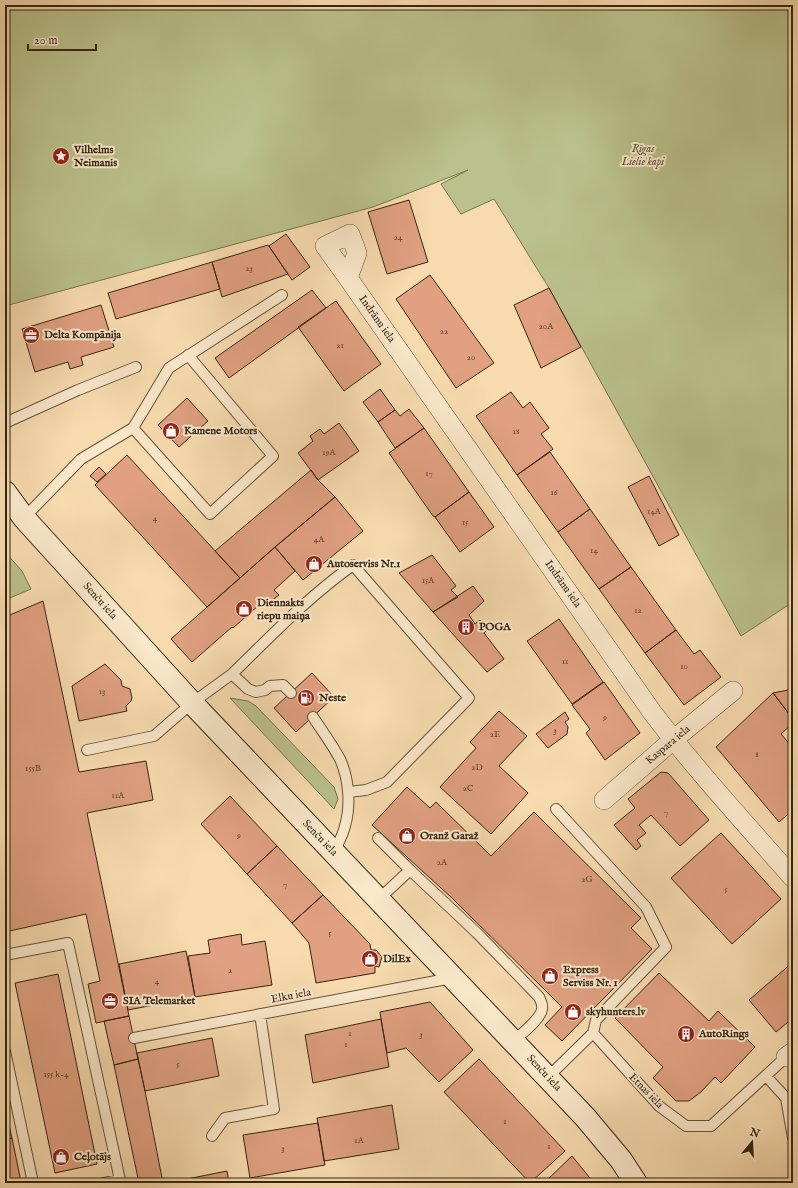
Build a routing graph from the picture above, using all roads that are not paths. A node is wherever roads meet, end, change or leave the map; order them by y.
1 (348, 278) dead end
2 (282, 295) dead end
3 (188, 355) junction
4 (136, 367) dead end
5 (5, 423) edge
6 (133, 428) junction
7 (5, 492) edge
8 (24, 518) junction
9 (232, 674) junction
10 (733, 692) dead end
11 (291, 693) dead end
12 (192, 702) junction
13 (313, 717) dead end
14 (673, 740) junction
15 (87, 750) dead end
16 (348, 792) junction
17 (604, 800) dead end
18 (556, 809) dead end
19 (378, 838) dead end
20 (334, 852) junction
21 (410, 870) junction
22 (793, 878) edge
23 (378, 899) junction
24 (5, 955) edge
25 (453, 977) junction
26 (260, 1014) junction
27 (593, 1033) junction
28 (134, 1038) dead end
29 (514, 1041) junction
30 (5, 1051) edge
31 (790, 1054) edge
32 (766, 1076) junction
33 (548, 1077) junction
34 (212, 1136) dead end
35 (793, 1138) edge
36 (33, 1183) edge
37 (104, 1183) edge
38 (636, 1183) edge

1 - 14 street, Indrānu iela
2 - 3 lane
3 - 6 lane
3 - 6 lane
4 - 5 lane
6 - 8 lane
7 - 8 main road, Senču iela
8 - 12 main road, Senču iela
9 - 11 lane
9 - 12 lane
9 - 16 lane
10 - 14 street, Kaspara iela
12 - 15 lane
12 - 20 main road, Senču iela
13 - 16 lane
14 - 17 street, Kaspara iela
14 - 22 street, Indrānu iela
16 - 20 lane
18 - 27 lane
19 - 21 lane
20 - 23 main road, Senču iela
21 - 23 lane
21 - 29 lane
23 - 25 main road, Senču iela
24 - 37 lane
25 - 26 lane, Elku iela
25 - 29 main road, Senču iela
26 - 28 lane, Elku iela
26 - 34 lane
27 - 32 lane, Etnas iela
27 - 33 lane
29 - 33 main road, Senču iela
30 - 36 lane
31 - 32 lane, Etnas iela
32 - 35 lane
33 - 38 main road, Senču iela

